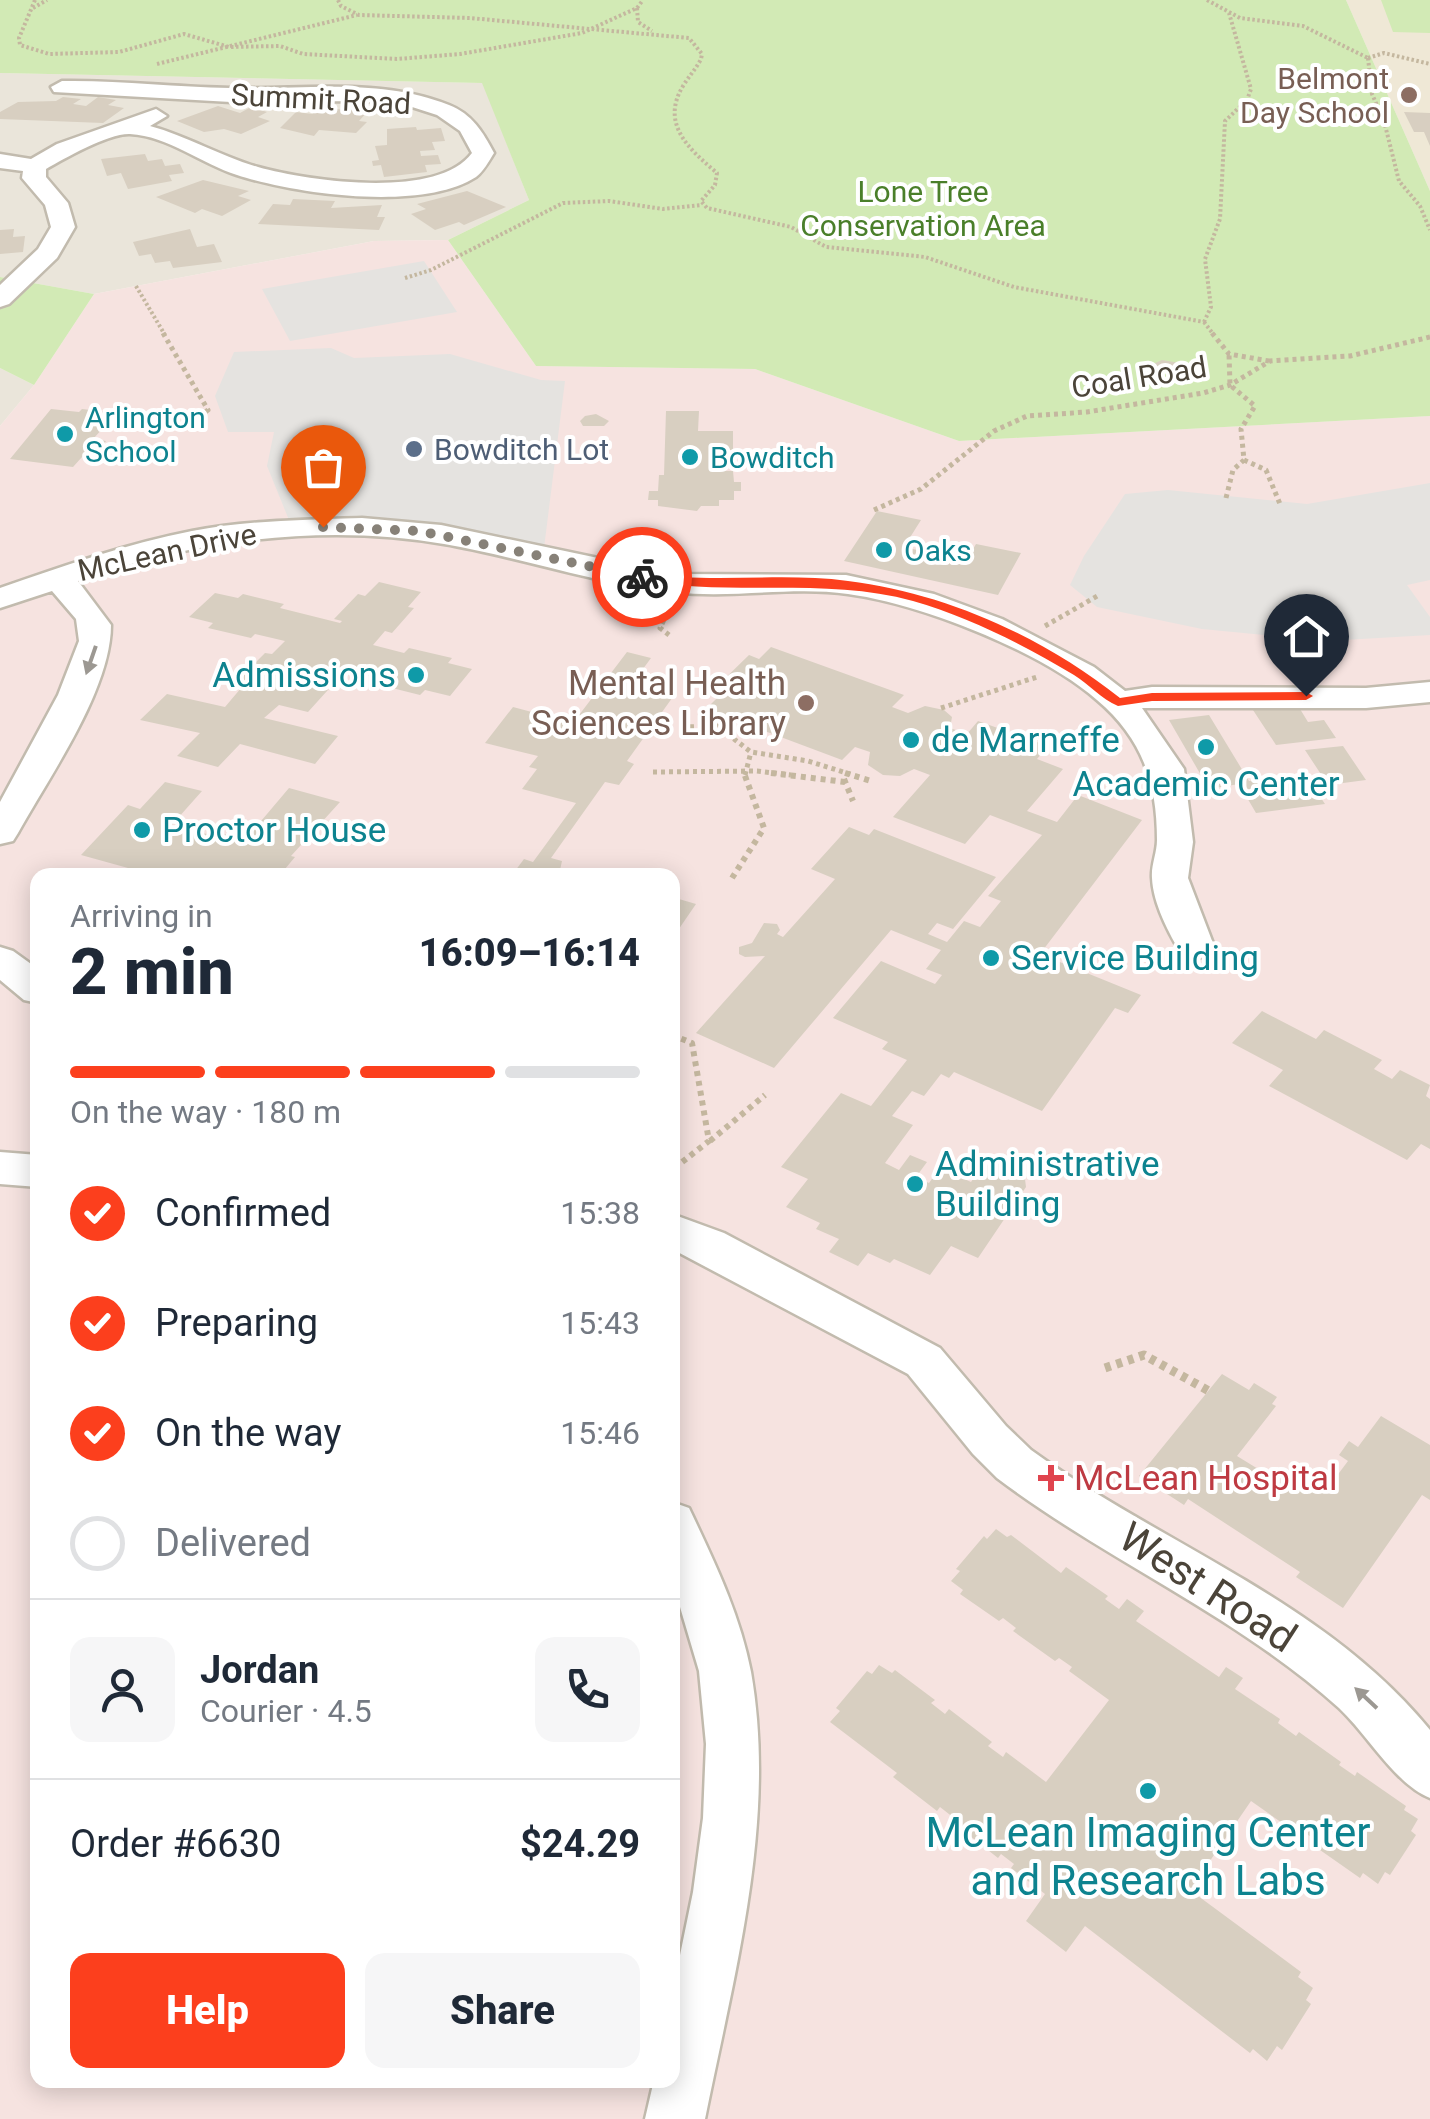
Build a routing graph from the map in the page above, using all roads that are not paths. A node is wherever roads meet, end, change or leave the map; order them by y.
1 (62, 87) dead end
2 (180, 92) junction
3 (131, 127) junction
4 (0, 161) edge
5 (35, 166) junction
6 (0, 299) edge
7 (58, 576) junction
8 (0, 600) edge
9 (1430, 692) edge
10 (1118, 702) junction
11 (0, 832) edge
12 (1195, 946) dead end
13 (0, 960) edge
14 (30, 984) edge
15 (0, 1168) edge
16 (30, 1170) edge
17 (680, 1234) edge
18 (680, 1539) edge
19 (1430, 1772) edge
20 (675, 2119) edge

1 - 2 street, Summit Road
2 - 3 street, Summit Road
2 - 3 street, Summit Road
3 - 5 street, Summit Road
4 - 5 street
5 - 6 street
7 - 8 street, McLean Drive
7 - 10 street, McLean Drive
7 -> 11 street
9 - 10 street
10 - 12 street, McLean Drive
13 - 14 street
15 - 16 street
19 -> 17 street, West Road
18 - 20 street

